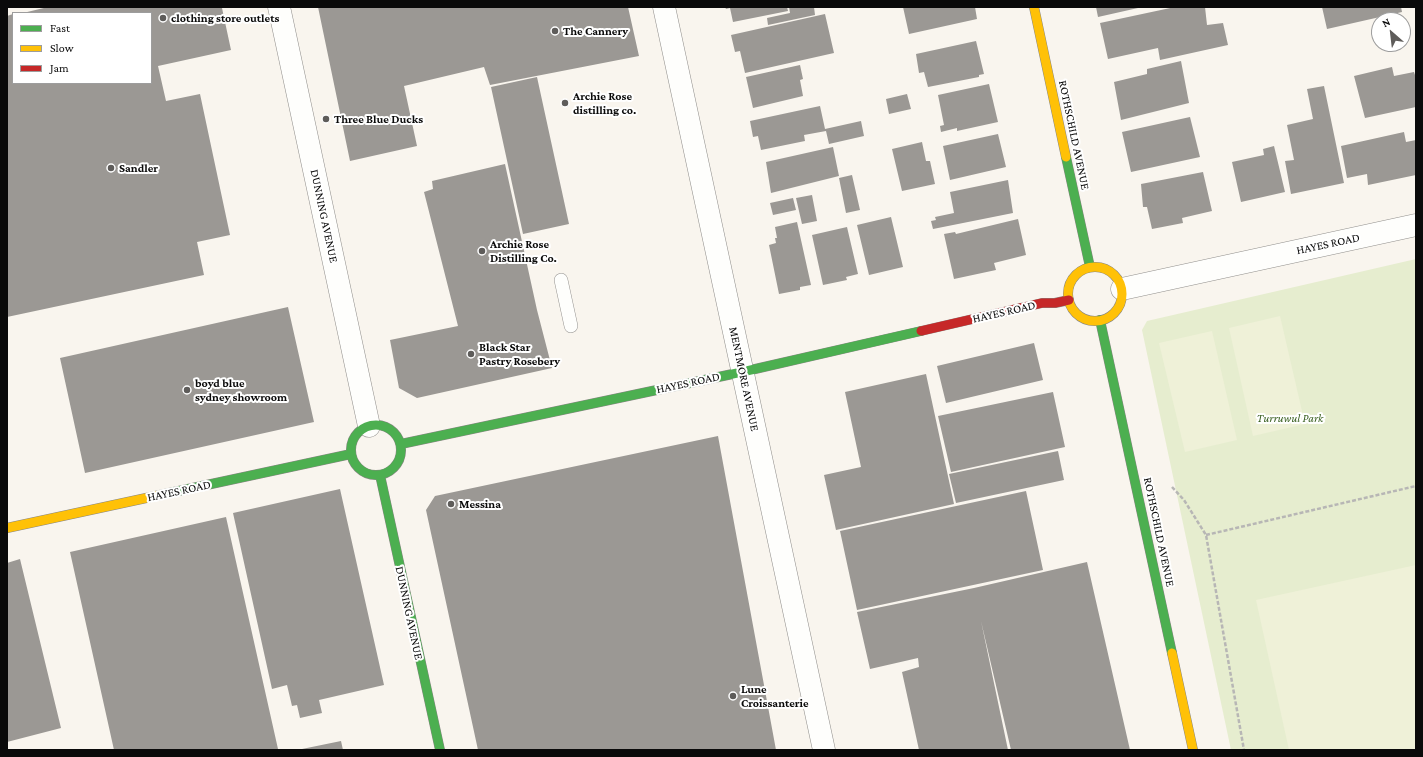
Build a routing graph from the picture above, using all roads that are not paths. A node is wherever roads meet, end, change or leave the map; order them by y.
1 (279, 7) edge
2 (664, 7) edge
3 (1034, 7) edge
4 (1416, 225) edge
5 (1090, 267) junction
6 (561, 280) dead end
7 (1122, 289) junction
8 (1069, 300) junction
9 (1100, 320) junction
10 (571, 326) dead end
11 (742, 372) junction
12 (369, 426) junction
13 (401, 444) junction
14 (351, 454) junction
15 (380, 475) junction
16 (7, 528) edge
17 (440, 750) edge
18 (824, 750) edge
19 (1193, 750) edge

1 - 12 street, DUNNING AVENUE
2 - 11 street, MENTMORE AVENUE
3 - 5 street, ROTHSCHILD AVENUE
4 - 7 street, HAYES ROAD
5 - 7 street
5 - 8 street
6 - 10 lane
7 - 9 street
8 - 9 street
8 - 11 street, HAYES ROAD
9 - 19 street, ROTHSCHILD AVENUE
11 - 13 street, HAYES ROAD
11 - 18 street, MENTMORE AVENUE
12 - 13 street
12 - 14 street
13 - 15 street
14 - 15 street
14 - 16 street, HAYES ROAD
15 - 17 street, DUNNING AVENUE

